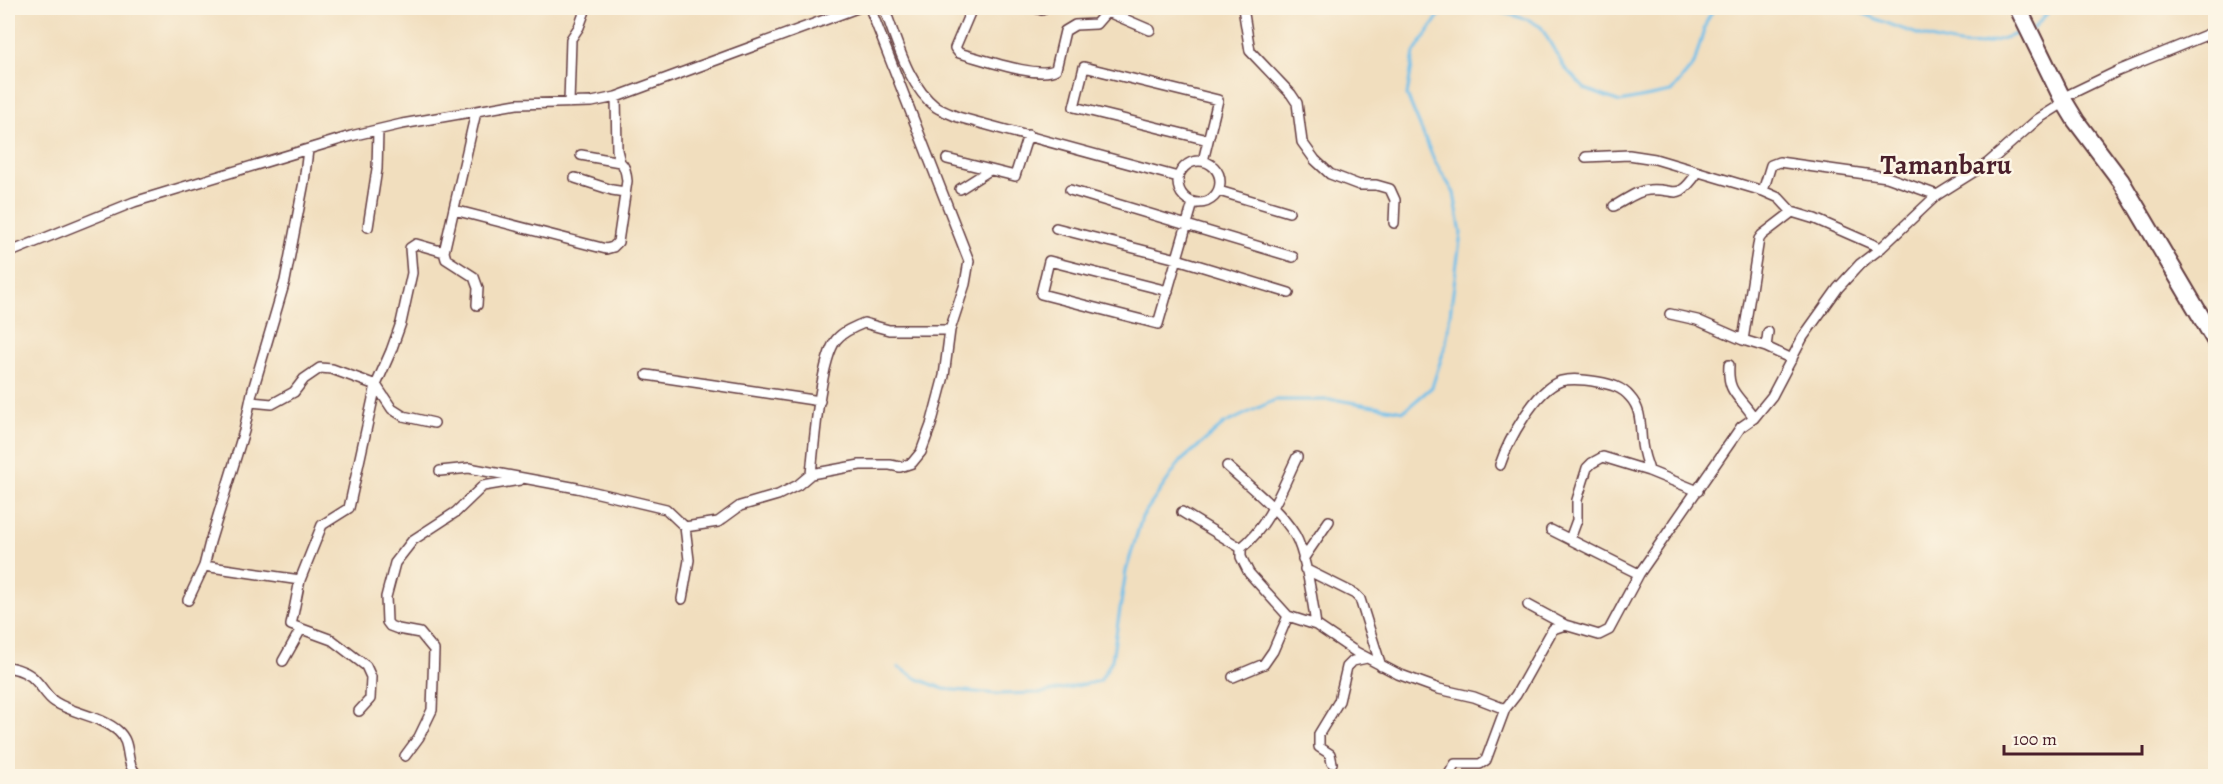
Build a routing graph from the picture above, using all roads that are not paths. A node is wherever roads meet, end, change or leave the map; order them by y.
1 (585, 8) edge
2 (857, 8) edge
3 (870, 8) edge
4 (884, 8) edge
5 (972, 8) edge
6 (1243, 8) edge
7 (1107, 9) edge
8 (2020, 12) edge
9 (1150, 30) dead end
10 (2216, 31) edge
11 (616, 97) junction
12 (2064, 100) junction
13 (569, 103) junction
14 (476, 112) junction
15 (378, 130) junction
16 (1028, 135) junction
17 (1208, 140) junction
18 (308, 150) junction
19 (581, 155) dead end
20 (1586, 157) dead end
21 (947, 159) dead end
22 (1203, 161) junction
23 (620, 162) junction
24 (990, 170) junction
25 (1698, 172) junction
26 (1178, 177) junction
27 (575, 178) dead end
28 (960, 189) dead end
29 (1070, 190) dead end
30 (1218, 191) junction
31 (1763, 191) junction
32 (625, 192) junction
33 (1936, 195) junction
34 (1193, 203) junction
35 (1614, 206) dead end
36 (454, 210) junction
37 (1289, 212) dead end
38 (1792, 212) junction
39 (1394, 223) dead end
40 (1187, 224) junction
41 (369, 227) dead end
42 (1056, 228) dead end
43 (1881, 248) junction
44 (444, 252) junction
45 (8, 253) edge
46 (1293, 256) dead end
47 (1177, 259) junction
48 (1168, 291) junction
49 (1289, 293) dead end
50 (477, 304) dead end
51 (1670, 314) dead end
52 (950, 330) junction
53 (1768, 332) dead end
54 (1743, 340) junction
55 (2216, 342) edge
56 (1766, 347) junction
57 (1792, 360) junction
58 (1728, 365) dead end
59 (647, 375) dead end
60 (376, 386) junction
61 (820, 401) junction
62 (251, 402) junction
63 (1754, 418) junction
64 (434, 423) dead end
65 (1298, 457) dead end
66 (1500, 465) dead end
67 (1227, 466) dead end
68 (440, 471) dead end
69 (1649, 471) junction
70 (810, 474) junction
71 (525, 479) junction
72 (1698, 491) junction
73 (1272, 508) junction
74 (1182, 512) dead end
75 (1329, 521) dead end
76 (685, 527) junction
77 (1551, 530) dead end
78 (1570, 539) junction
79 (1241, 548) junction
80 (1304, 564) junction
81 (204, 566) junction
82 (1639, 574) junction
83 (300, 580) junction
84 (681, 599) dead end
85 (188, 600) dead end
86 (1528, 605) dead end
87 (1288, 616) junction
88 (1316, 625) junction
89 (1565, 625) junction
90 (301, 628) junction
91 (1367, 658) junction
92 (283, 661) dead end
93 (1381, 666) junction
94 (8, 667) edge
95 (1233, 677) dead end
96 (1505, 709) junction
97 (359, 711) dead end
98 (405, 756) dead end
99 (1332, 763) dead end
100 (138, 777) edge
101 (1448, 777) edge

1 - 13 street
2 - 11 street
3 - 52 street
4 - 16 street
5 - 7 street
6 - 39 street
7 - 9 street
8 - 12 highway
10 - 12 street
11 - 13 street
11 - 23 street
12 - 33 street
12 - 55 highway
13 - 14 street
14 - 15 street
14 - 36 street
15 - 18 street
15 - 41 street
16 - 24 street
16 - 26 street
17 - 17 street
17 - 22 street
18 - 45 street
18 - 62 street
19 - 23 street
20 - 25 street
21 - 24 street
22 - 26 street
22 - 30 street
23 - 32 street
24 - 28 street
25 - 31 street
25 - 35 street
26 - 34 street
27 - 32 street
29 - 40 street
30 - 34 street
30 - 37 street
31 - 33 street
31 - 38 street
32 - 36 street
33 - 43 street
34 - 40 street
36 - 44 street
38 - 43 street
38 - 54 street
40 - 46 street
40 - 47 street
42 - 47 street
43 - 57 street
44 - 50 street
44 - 60 street
47 - 48 street
47 - 49 street
48 - 48 street
51 - 54 street
52 - 61 street
52 - 70 street
53 - 56 street
54 - 56 street
56 - 57 street
57 - 63 street
58 - 63 street
59 - 61 street
60 - 62 street
60 - 64 street
60 - 83 street
61 - 70 street
62 - 81 street
63 - 72 street
65 - 73 street
66 - 69 street
67 - 73 street
68 - 71 street
69 - 72 street
69 - 78 street
70 - 76 street
71 - 76 street
71 - 98 street
72 - 82 street
73 - 79 street
73 - 80 street
74 - 79 street
75 - 80 street
76 - 84 street
77 - 78 street
78 - 82 street
79 - 87 street
80 - 88 street
80 - 93 street
81 - 83 street
81 - 85 street
82 - 89 street
83 - 90 street
86 - 89 street
87 - 88 street
87 - 95 street
88 - 91 street
89 - 96 street
90 - 92 street
90 - 97 street
91 - 93 street
91 - 99 street
93 - 96 street
94 - 100 street
96 - 101 street

